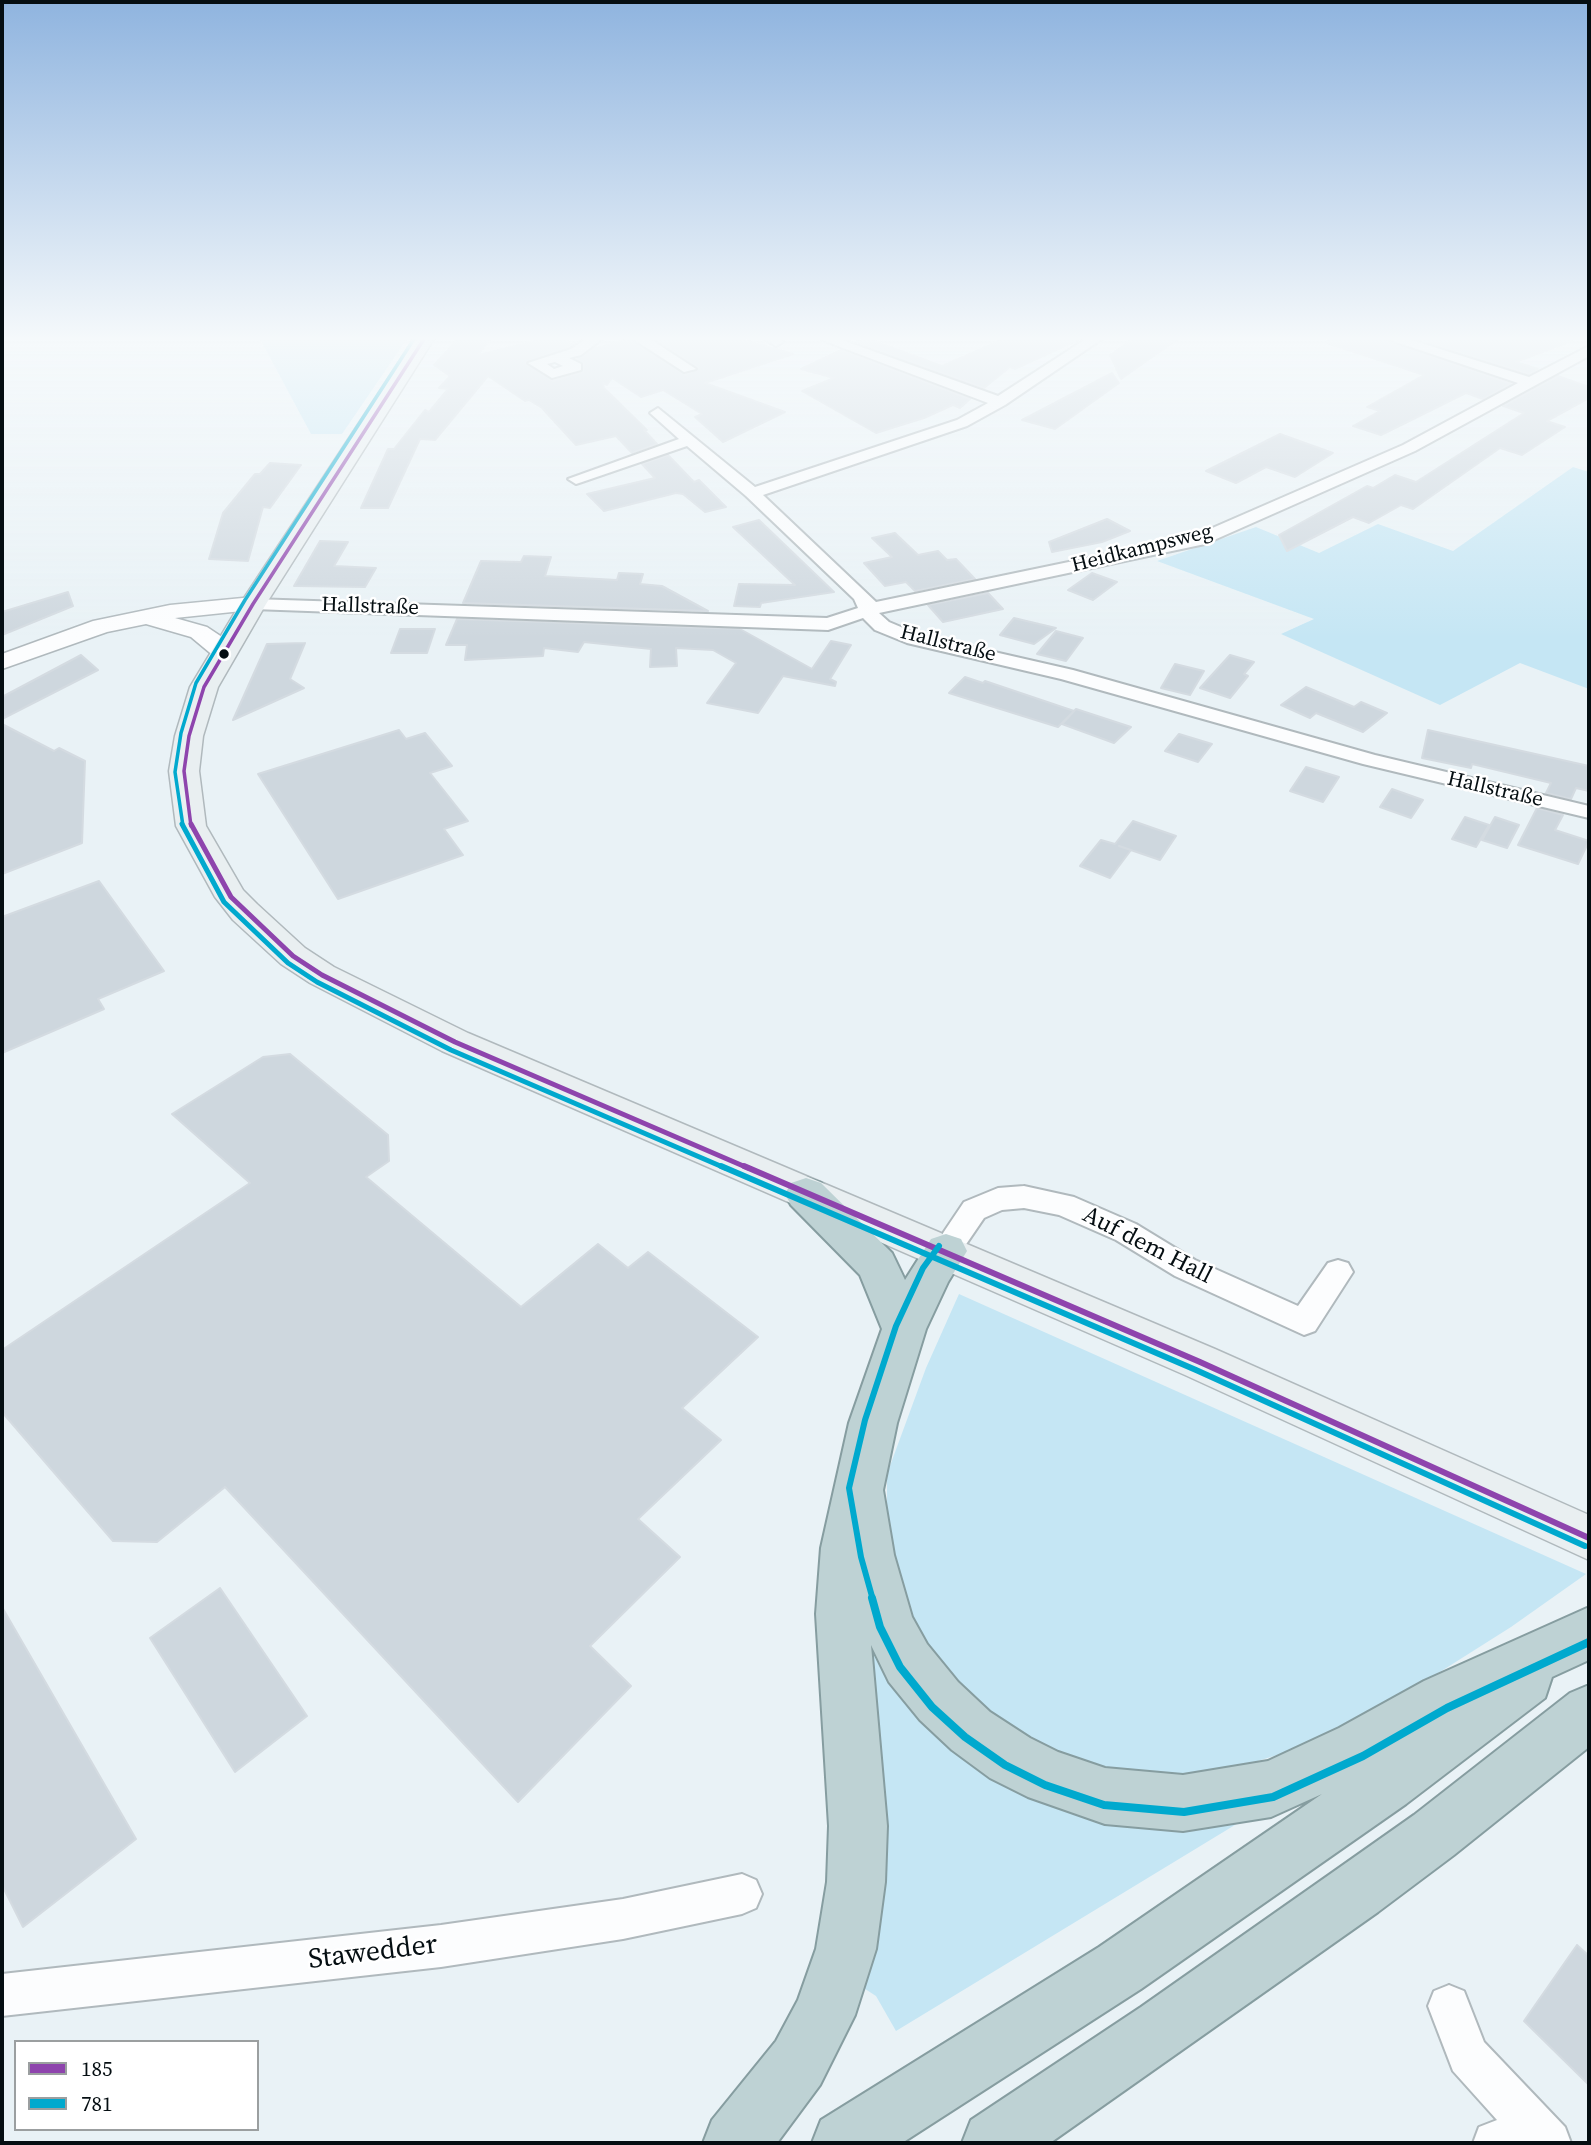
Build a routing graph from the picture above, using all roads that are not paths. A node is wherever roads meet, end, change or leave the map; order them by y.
1 (359, 439) edge
2 (911, 439) edge
3 (1425, 439) edge
4 (690, 440) joint
5 (576, 479) dead end
6 (752, 493) junction
7 (253, 604) junction
8 (867, 612) junction
9 (142, 617) junction
10 (223, 652) junction
11 (2, 662) edge
12 (1589, 812) edge
13 (806, 1194) junction
14 (946, 1251) junction
15 (1338, 1272) dead end
16 (904, 1329) junction
17 (858, 1487) junction
18 (1589, 1538) edge
19 (1588, 1633) edge
20 (1589, 1712) edge
21 (742, 1894) dead end
22 (2, 1995) edge
23 (1449, 2006) dead end
24 (1525, 2138) edge
25 (735, 2143) edge
26 (844, 2143) edge
27 (993, 2143) edge

1 - 7 main road
2 - 6 street
3 - 8 street, Heidkampsweg
4 - 5 street
4 - 6 street
6 - 8 street
7 - 8 street, Hallstraße
7 - 9 street
7 - 10 main road
8 - 12 street, Hallstraße
9 - 10 street
9 - 11 street
10 - 13 main road
13 - 14 main road
13 - 16 highway
14 - 15 street, Auf dem Hall
14 - 16 highway
14 - 18 main road
16 - 17 highway
17 - 19 highway
17 - 25 highway
19 - 26 highway
20 - 27 highway
21 - 22 street, Stawedder
23 - 24 street

